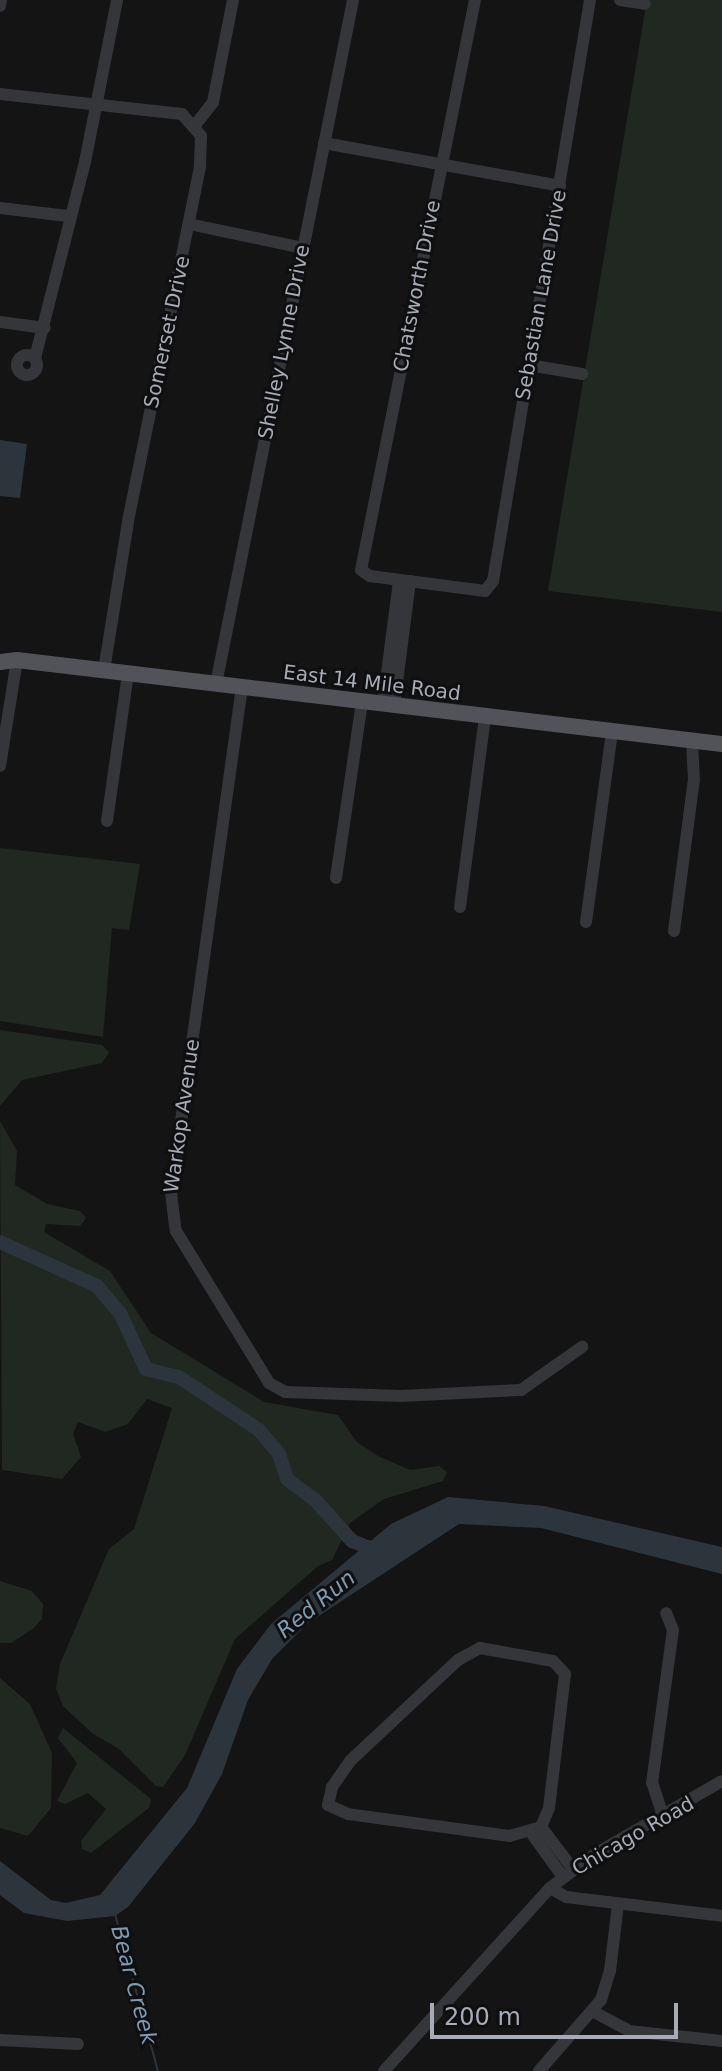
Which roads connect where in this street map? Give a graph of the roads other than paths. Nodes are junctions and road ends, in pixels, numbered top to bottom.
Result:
1 (1, 0) edge
2 (117, 0) edge
3 (233, 0) edge
4 (353, 0) edge
5 (475, 0) edge
6 (590, 0) edge
7 (620, 0) edge
8 (645, 4) dead end
9 (0, 6) edge
10 (0, 94) edge
11 (96, 105) junction
12 (196, 124) junction
13 (324, 143) junction
14 (441, 167) junction
15 (560, 186) junction
16 (0, 208) edge
17 (68, 216) junction
18 (189, 224) junction
19 (303, 248) junction
20 (0, 322) edge
21 (45, 328) junction
22 (35, 358) dead end
23 (529, 365) junction
24 (582, 374) dead end
25 (404, 581) junction
26 (0, 652) edge
27 (8, 661) edge
28 (104, 670) junction
29 (128, 673) junction
30 (216, 684) junction
31 (242, 687) junction
32 (362, 702) junction
33 (388, 705) junction
34 (485, 717) junction
35 (612, 732) junction
36 (692, 741) junction
37 (722, 744) edge
38 (0, 766) edge
39 (107, 821) dead end
40 (336, 878) dead end
41 (460, 907) dead end
42 (586, 922) dead end
43 (674, 931) dead end
44 (582, 1347) dead end
45 (666, 1613) dead end
46 (722, 1781) edge
47 (663, 1816) junction
48 (536, 1830) junction
49 (568, 1873) junction
50 (550, 1888) junction
51 (618, 1904) junction
52 (722, 1916) edge
53 (594, 2012) junction
54 (0, 2040) edge
55 (722, 2041) edge
56 (78, 2044) dead end
57 (384, 2071) edge
58 (539, 2071) edge

1 - 9 street
2 - 11 street
3 - 12 street
4 - 13 street, Shelley Lynne Drive
5 - 14 street, Chatsworth Drive
6 - 15 street, Sebastian Lane Drive
7 - 8 street
10 - 11 street
11 - 12 street
11 - 17 street
12 - 18 street, Somerset Drive
13 - 14 street
13 - 19 street, Shelley Lynne Drive
14 - 15 street
14 - 25 street, Chatsworth Drive
15 - 23 street, Sebastian Lane Drive
16 - 17 street
17 - 21 street
18 - 19 street
18 - 28 street, Somerset Drive
19 - 30 street, Shelley Lynne Drive
20 - 21 street
21 - 22 street
23 - 24 street
23 - 25 street, Sebastian Lane Drive
25 - 33 street
26 - 27 main road, East 14 Mile Road
27 - 28 main road, East 14 Mile Road
27 - 38 street
28 - 29 main road, East 14 Mile Road
29 - 30 main road, East 14 Mile Road
29 - 39 street
30 - 31 main road, East 14 Mile Road
31 - 32 main road, East 14 Mile Road
31 - 44 street, Warkop Avenue
32 - 33 main road, East 14 Mile Road
32 - 40 street
33 - 34 main road, East 14 Mile Road
34 - 35 main road, East 14 Mile Road
34 - 41 street
35 - 36 main road, East 14 Mile Road
35 - 42 street
36 - 37 main road, East 14 Mile Road
36 - 43 street
45 - 47 street
46 - 47 street, Chicago Road
47 - 49 street, Chicago Road
48 - 48 street
48 - 49 street
49 - 50 street, Chicago Road
50 - 51 street
50 - 57 street, Chicago Road
51 - 52 street
51 - 53 street
53 - 55 street
53 - 58 street
54 - 56 street

